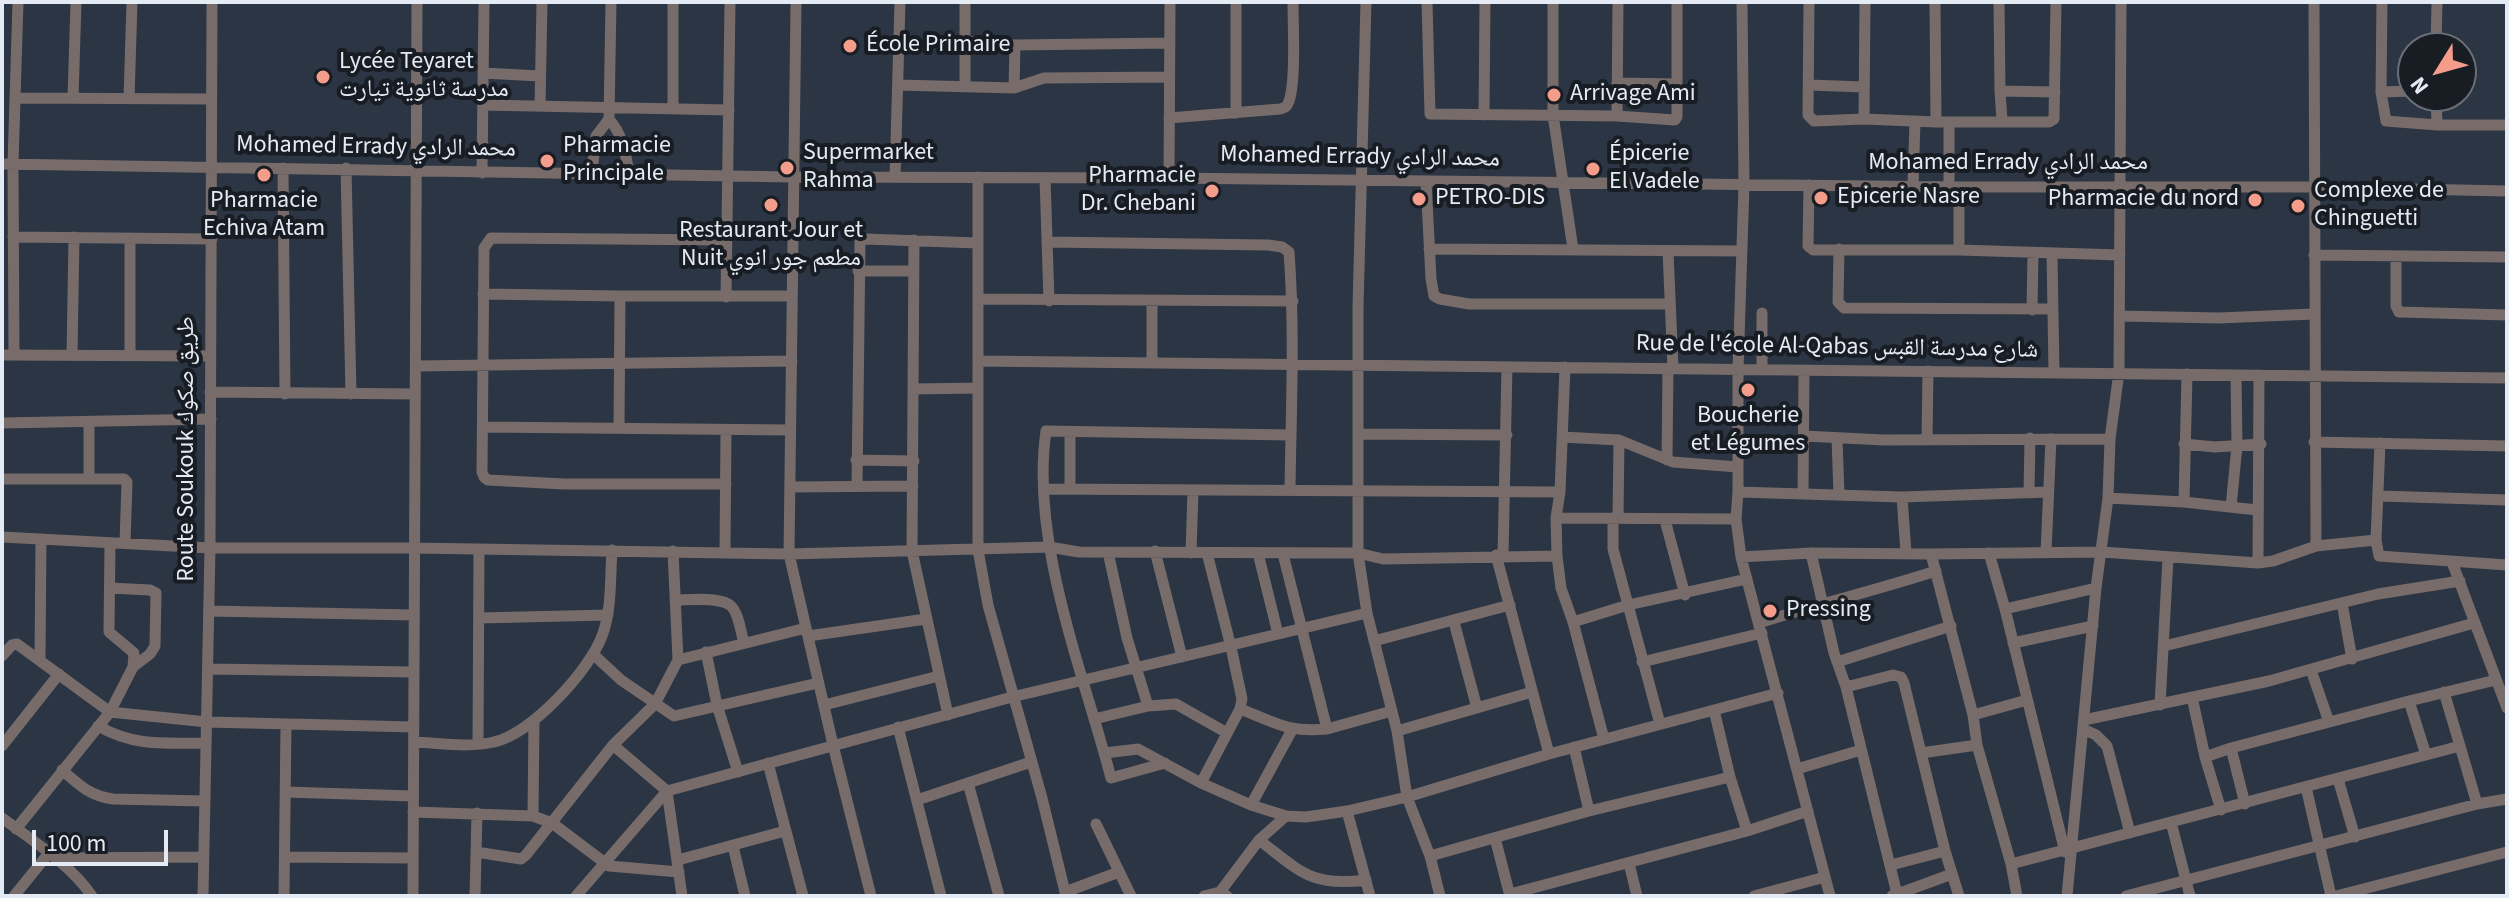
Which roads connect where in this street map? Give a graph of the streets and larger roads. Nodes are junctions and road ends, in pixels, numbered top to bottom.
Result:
1 (18, 2) edge
2 (76, 2) edge
3 (132, 2) edge
4 (212, 2) edge
5 (417, 2) edge
6 (484, 2) edge
7 (542, 2) edge
8 (611, 2) edge
9 (673, 2) edge
10 (730, 2) edge
11 (796, 2) edge
12 (900, 2) edge
13 (965, 2) edge
14 (1170, 2) edge
15 (1236, 2) edge
16 (1293, 2) edge
17 (1366, 2) edge
18 (1427, 2) edge
19 (1485, 2) edge
20 (1553, 2) edge
21 (1618, 2) edge
22 (1677, 2) edge
23 (1742, 2) edge
24 (1809, 2) edge
25 (1865, 2) edge
26 (1935, 2) edge
27 (1999, 2) edge
28 (2056, 2) edge
29 (2121, 2) edge
30 (2314, 2) edge
31 (2382, 2) edge
32 (2437, 2) edge
33 (2436, 32) edge
34 (965, 41) junction
35 (1170, 43) junction
36 (1015, 45) junction
37 (2, 47) edge
38 (16, 48) junction
39 (483, 73) junction
40 (540, 76) junction
41 (1169, 77) junction
42 (1617, 83) junction
43 (1677, 84) junction
44 (898, 85) junction
45 (1809, 85) junction
46 (965, 86) junction
47 (1864, 87) junction
48 (1014, 88) junction
49 (2000, 91) junction
50 (2055, 92) junction
51 (2381, 92) junction
52 (2397, 92) edge
53 (17, 98) junction
54 (73, 98) junction
55 (129, 99) junction
56 (211, 99) junction
57 (483, 105) junction
58 (540, 106) junction
59 (673, 109) junction
60 (729, 110) junction
61 (2437, 112) edge
62 (1236, 113) junction
63 (610, 114) junction
64 (1484, 115) junction
65 (1553, 115) junction
66 (1617, 116) junction
67 (1169, 118) junction
68 (1864, 119) junction
69 (2002, 120) junction
70 (1915, 121) junction
71 (1936, 122) junction
72 (1949, 122) junction
73 (2437, 125) junction
74 (2507, 125) edge
75 (7, 164) edge
76 (212, 166) junction
77 (283, 168) junction
78 (346, 168) junction
79 (417, 171) junction
80 (592, 172) junction
81 (482, 173) junction
82 (629, 173) junction
83 (729, 174) junction
84 (793, 177) junction
85 (895, 177) junction
86 (978, 177) junction
87 (1045, 178) junction
88 (1169, 178) junction
89 (1362, 180) junction
90 (1426, 181) junction
91 (1563, 181) junction
92 (1744, 185) junction
93 (1809, 185) junction
94 (1913, 186) junction
95 (1954, 186) junction
96 (2120, 186) junction
97 (2314, 187) junction
98 (2507, 191) edge
99 (13, 237) junction
100 (74, 237) junction
101 (130, 238) junction
102 (212, 239) junction
103 (726, 240) junction
104 (914, 240) junction
105 (1047, 242) junction
106 (978, 243) junction
107 (1429, 249) junction
108 (1573, 249) junction
109 (1839, 249) junction
110 (1959, 250) junction
111 (1668, 251) junction
112 (1742, 251) junction
113 (2033, 253) junction
114 (2052, 254) junction
115 (2120, 255) junction
116 (2314, 255) junction
117 (2396, 257) junction
118 (2507, 257) edge
119 (858, 271) junction
120 (913, 271) junction
121 (8, 287) edge
122 (483, 294) junction
123 (620, 296) junction
124 (792, 296) junction
125 (726, 297) junction
126 (978, 299) junction
127 (1049, 301) junction
128 (1152, 301) junction
129 (1293, 301) junction
130 (1670, 304) junction
131 (2052, 309) junction
132 (2032, 310) junction
133 (1762, 313) dead end
134 (2314, 314) junction
135 (2507, 315) edge
136 (2121, 316) junction
137 (8, 355) edge
138 (72, 355) junction
139 (130, 356) junction
140 (210, 356) junction
141 (792, 361) junction
142 (978, 361) junction
143 (1152, 363) junction
144 (620, 364) junction
145 (482, 365) junction
146 (1294, 365) junction
147 (1359, 365) junction
148 (416, 366) junction
149 (1507, 367) junction
150 (1565, 367) junction
151 (1671, 368) junction
152 (1738, 370) junction
153 (1762, 370) junction
154 (1804, 370) junction
155 (1928, 371) junction
156 (2054, 372) junction
157 (2119, 372) junction
158 (2187, 374) junction
159 (2236, 375) junction
160 (2259, 375) junction
161 (2314, 375) junction
162 (2507, 378) edge
163 (978, 388) junction
164 (913, 389) junction
165 (210, 392) junction
166 (285, 394) junction
167 (351, 394) junction
168 (415, 394) junction
169 (211, 419) junction
170 (2, 423) edge
171 (89, 423) junction
172 (483, 427) junction
173 (619, 427) junction
174 (726, 430) junction
175 (790, 430) junction
176 (1070, 432) junction
177 (1359, 434) junction
178 (1291, 435) junction
179 (1507, 435) junction
180 (1804, 436) junction
181 (1562, 437) junction
182 (1837, 438) junction
183 (2030, 438) junction
184 (2051, 439) junction
185 (2110, 439) junction
186 (1619, 440) junction
187 (1927, 440) junction
188 (2314, 442) junction
189 (2380, 443) junction
190 (2184, 444) junction
191 (2261, 444) junction
192 (2237, 446) junction
193 (2507, 446) edge
194 (856, 460) junction
195 (1667, 460) junction
196 (914, 461) junction
197 (1738, 467) junction
198 (2, 479) edge
199 (89, 479) junction
200 (726, 484) junction
201 (857, 486) junction
202 (913, 486) junction
203 (790, 487) junction
204 (1044, 489) junction
205 (1070, 489) junction
206 (1290, 490) junction
207 (1504, 490) junction
208 (1193, 491) junction
209 (1358, 491) junction
210 (1560, 492) junction
211 (1738, 492) junction
212 (2048, 492) junction
213 (2029, 493) junction
214 (1803, 494) junction
215 (1839, 495) junction
216 (2379, 496) junction
217 (1902, 497) junction
218 (2108, 498) junction
219 (2507, 500) edge
220 (2184, 502) junction
221 (2231, 507) junction
222 (2257, 510) junction
223 (1556, 518) junction
224 (1616, 518) junction
225 (1736, 519) junction
226 (1665, 520) junction
227 (2, 537) edge
228 (41, 539) junction
229 (2376, 540) junction
230 (110, 543) junction
231 (125, 543) junction
232 (2316, 546) junction
233 (1049, 547) junction
234 (210, 548) junction
235 (414, 548) junction
236 (479, 549) junction
237 (612, 550) junction
238 (978, 550) junction
239 (673, 551) junction
240 (912, 551) junction
241 (1155, 551) junction
242 (725, 552) junction
243 (1108, 552) junction
244 (2046, 552) junction
245 (2102, 552) junction
246 (1191, 553) junction
247 (1207, 553) junction
248 (1258, 553) junction
249 (1358, 553) junction
250 (1811, 553) junction
251 (1906, 553) junction
252 (1989, 553) junction
253 (789, 554) junction
254 (1283, 554) junction
255 (1931, 554) junction
256 (1499, 555) junction
257 (1557, 556) junction
258 (1741, 557) junction
259 (2168, 558) junction
260 (2452, 562) junction
261 (2258, 563) junction
262 (2507, 565) edge
263 (1936, 571) junction
264 (1747, 579) junction
265 (2460, 581) junction
266 (110, 588) junction
267 (2096, 588) junction
268 (1685, 595) junction
269 (675, 600) junction
270 (1822, 603) junction
271 (2342, 603) junction
272 (1510, 605) junction
273 (1628, 605) junction
274 (2005, 609) junction
275 (209, 611) junction
276 (1367, 613) junction
277 (413, 615) junction
278 (608, 615) junction
279 (479, 618) junction
280 (926, 619) junction
281 (1454, 622) junction
282 (1573, 622) junction
283 (2474, 623) junction
284 (1951, 626) junction
285 (2093, 626) junction
286 (1761, 628) junction
287 (1300, 630) junction
288 (807, 632) junction
289 (1278, 634) junction
290 (1374, 641) junction
291 (744, 643) junction
292 (2013, 643) junction
293 (2164, 646) junction
294 (1231, 647) junction
295 (706, 652) junction
296 (593, 654) junction
297 (2, 656) edge
298 (1182, 657) junction
299 (40, 659) junction
300 (2352, 659) junction
301 (678, 660) junction
302 (1642, 662) junction
303 (1837, 662) junction
304 (133, 667) junction
305 (1136, 667) junction
306 (208, 669) junction
307 (2311, 670) junction
308 (414, 672) junction
309 (59, 674) junction
310 (939, 676) junction
311 (2496, 680) junction
312 (1083, 681) junction
313 (818, 683) junction
314 (1846, 687) junction
315 (1532, 692) junction
316 (2444, 692) junction
317 (1778, 693) junction
318 (1012, 697) junction
319 (2192, 697) junction
320 (2027, 700) junction
321 (2409, 701) junction
322 (655, 704) junction
323 (717, 705) junction
324 (824, 705) junction
325 (2160, 705) junction
326 (1148, 706) junction
327 (1477, 708) junction
328 (2507, 708) edge
329 (1240, 709) junction
330 (1714, 710) junction
331 (1392, 711) junction
332 (110, 712) junction
333 (948, 715) junction
334 (1973, 715) junction
335 (1094, 719) junction
336 (534, 720) junction
337 (207, 722) junction
338 (2329, 722) junction
339 (286, 724) junction
340 (1660, 724) junction
341 (2083, 724) junction
342 (98, 726) junction
343 (414, 727) junction
344 (898, 727) junction
345 (1327, 729) junction
346 (7, 730) edge
347 (1292, 730) junction
348 (1397, 731) junction
349 (1227, 733) junction
350 (1604, 739) junction
351 (414, 742) junction
352 (206, 743) junction
353 (478, 744) junction
354 (613, 745) junction
355 (833, 745) junction
356 (1977, 745) junction
357 (2, 746) edge
358 (2460, 746) junction
359 (1574, 747) junction
360 (2231, 748) junction
361 (1861, 750) junction
362 (1105, 753) junction
363 (1921, 753) junction
364 (1549, 754) junction
365 (2426, 755) junction
366 (2205, 757) junction
367 (1031, 762) junction
368 (768, 763) junction
369 (1165, 763) junction
370 (1797, 769) junction
371 (62, 770) junction
372 (738, 772) junction
373 (1730, 777) junction
374 (2338, 779) junction
375 (968, 783) junction
376 (1201, 783) junction
377 (2306, 787) junction
378 (667, 791) junction
379 (286, 792) junction
380 (413, 796) junction
381 (1407, 797) junction
382 (2507, 799) edge
383 (917, 800) junction
384 (204, 801) junction
385 (2245, 804) junction
386 (2477, 804) junction
387 (1251, 805) junction
388 (2221, 810) junction
389 (1347, 811) junction
390 (1589, 811) junction
391 (1808, 811) junction
392 (413, 812) junction
393 (477, 813) junction
394 (533, 816) junction
395 (1286, 816) junction
396 (2, 818) edge
397 (2171, 822) junction
398 (552, 823) junction
399 (1096, 824) dead end
400 (16, 829) junction
401 (785, 831) junction
402 (1747, 831) junction
403 (2130, 833) junction
404 (2355, 837) junction
405 (1495, 838) junction
406 (1259, 840) junction
407 (733, 846) junction
408 (2321, 846) junction
409 (1945, 851) junction
410 (2068, 851) junction
411 (476, 852) junction
412 (2507, 852) edge
413 (52, 856) junction
414 (1430, 856) junction
415 (203, 857) junction
416 (285, 857) junction
417 (413, 858) junction
418 (1629, 863) junction
419 (603, 864) junction
420 (2011, 864) junction
421 (1891, 865) junction
422 (678, 866) junction
423 (1119, 872) junction
424 (1952, 874) junction
425 (1825, 877) junction
426 (1366, 880) junction
427 (2186, 880) junction
428 (1066, 894) edge
429 (1223, 895) edge
430 (1510, 895) edge
431 (1761, 895) edge
432 (1894, 895) edge
433 (14, 896) edge
434 (92, 896) edge
435 (203, 896) edge
436 (284, 896) edge
437 (413, 896) edge
438 (475, 896) edge
439 (576, 896) edge
440 (682, 896) edge
441 (745, 896) edge
442 (803, 896) edge
443 (871, 896) edge
444 (941, 896) edge
445 (999, 896) edge
446 (1131, 896) edge
447 (1204, 896) edge
448 (1370, 896) edge
449 (1440, 896) edge
450 (1637, 896) edge
451 (1830, 896) edge
452 (1959, 896) edge
453 (2017, 896) edge
454 (2067, 896) edge
455 (2126, 896) edge
456 (2190, 896) edge
457 (2334, 896) edge

1 - 38 street
2 - 54 street
3 - 55 street
4 - 56 street, Route Soukouk طريق صكوك
5 - 79 street
6 - 39 street
7 - 40 street
8 - 63 street
9 - 59 street
10 - 60 street
11 - 84 street
12 - 44 street
13 - 34 street
14 - 35 street
15 - 62 street
16 - 62 street
17 - 89 street
18 - 64 street
19 - 64 street
20 - 65 street
21 - 42 street
22 - 43 street
23 - 92 street
24 - 45 street
25 - 47 street
26 - 71 street
27 - 49 street
28 - 50 street
29 - 96 street
30 - 97 street
31 - 51 street
32 - 33 street
34 - 36 street
34 - 46 street
35 - 36 street
35 - 41 street
36 - 48 street
37 - 38 street
38 - 53 street
39 - 40 street
39 - 57 street
40 - 58 street
41 - 48 street
41 - 67 street
42 - 43 street
42 - 66 street
43 - 66 street
44 - 46 street
44 - 85 street
45 - 47 street
45 - 68 street
46 - 48 street
47 - 68 street
49 - 50 street
49 - 69 street
50 - 69 street
51 - 52 street
51 - 73 street
53 - 54 street
53 - 75 street
54 - 55 street
55 - 56 street
56 - 76 street, Route Soukouk طريق صكوك
57 - 58 street
57 - 81 street
58 - 63 street
59 - 60 street
59 - 63 street
60 - 83 street
61 - 73 street
62 - 67 street
63 - 80 street
63 - 82 street
64 - 65 street
65 - 66 street
65 - 91 street
67 - 88 street
68 - 70 street
69 - 72 street
70 - 71 street
70 - 94 street
71 - 72 street
72 - 95 street
73 - 74 street
75 - 76 street, Mohamed Errady محمد الرادي
75 - 99 street
76 - 77 street, Mohamed Errady محمد الرادي
76 - 102 street, Route Soukouk طريق صكوك
77 - 78 street, Mohamed Errady محمد الرادي
77 - 166 street
78 - 79 street, Mohamed Errady محمد الرادي
78 - 167 street
79 - 81 street, Mohamed Errady محمد الرادي
79 - 148 street
80 - 81 street, Mohamed Errady محمد الرادي
80 - 82 street, Mohamed Errady محمد الرادي
82 - 83 street, Mohamed Errady محمد الرادي
83 - 84 street, Mohamed Errady محمد الرادي
83 - 103 street
84 - 85 street, Mohamed Errady محمد الرادي
84 - 124 street
85 - 86 street, Mohamed Errady محمد الرادي
86 - 87 street, Mohamed Errady محمد الرادي
86 - 106 street
87 - 88 street, Mohamed Errady محمد الرادي
87 - 105 street
88 - 89 street, Mohamed Errady محمد الرادي
89 - 90 street, Mohamed Errady محمد الرادي
89 - 147 street
90 - 91 street, Mohamed Errady محمد الرادي
90 - 107 street
91 - 92 street, Mohamed Errady محمد الرادي
91 - 108 street
92 - 93 street, Mohamed Errady محمد الرادي
92 - 112 street
93 - 94 street, Mohamed Errady محمد الرادي
93 - 109 street
94 - 95 street, Mohamed Errady محمد الرادي
95 - 96 street, Mohamed Errady محمد الرادي
95 - 110 street
96 - 97 street, Mohamed Errady محمد الرادي
96 - 115 street
97 - 98 street, Mohamed Errady محمد الرادي
97 - 116 street
99 - 100 street
99 - 121 street
100 - 101 street
100 - 138 street
101 - 102 street
101 - 139 street
102 - 140 street, Route Soukouk طريق صكوك
103 - 122 street
103 - 125 street
104 - 106 street
104 - 119 street
104 - 120 street
105 - 127 street
105 - 129 street
106 - 126 street
107 - 108 street
107 - 130 street
108 - 111 street
109 - 110 street
109 - 132 street
110 - 113 street
111 - 112 street
111 - 130 street
112 - 152 street
113 - 114 street
113 - 132 street
114 - 115 street
114 - 131 street
115 - 136 street
116 - 117 street
116 - 134 street
117 - 118 street
117 - 135 street
119 - 120 street
119 - 194 street
120 - 164 street
121 - 137 street
122 - 123 street
122 - 145 street
123 - 125 street
123 - 144 street
124 - 125 street
124 - 141 street
126 - 127 street
126 - 142 street
127 - 128 street
128 - 129 street
128 - 143 street
129 - 146 street
130 - 151 street
131 - 132 street
131 - 156 street
133 - 153 street
134 - 136 street
134 - 161 street
136 - 157 street
137 - 138 street
138 - 139 street
139 - 140 street
140 - 165 street, Route Soukouk طريق صكوك
141 - 144 street
141 - 175 street
142 - 143 street, Rue de l'école Al-Qabas شارع مدرسة القبس
142 - 163 street
143 - 146 street, Rue de l'école Al-Qabas شارع مدرسة القبس
144 - 145 street
144 - 173 street
145 - 148 street
145 - 172 street
146 - 147 street, Rue de l'école Al-Qabas شارع مدرسة القبس
146 - 178 street
147 - 149 street, Rue de l'école Al-Qabas شارع مدرسة القبس
147 - 177 street
148 - 168 street
149 - 150 street, Rue de l'école Al-Qabas شارع مدرسة القبس
149 - 179 street
150 - 151 street, Rue de l'école Al-Qabas شارع مدرسة القبس
150 - 181 street
151 - 152 street, Rue de l'école Al-Qabas شارع مدرسة القبس
151 - 195 street
152 - 153 street, Rue de l'école Al-Qabas شارع مدرسة القبس
152 - 197 street
153 - 154 street, Rue de l'école Al-Qabas شارع مدرسة القبس
154 - 155 street, Rue de l'école Al-Qabas شارع مدرسة القبس
154 - 180 street
155 - 156 street, Rue de l'école Al-Qabas شارع مدرسة القبس
155 - 187 street
156 - 157 street, Rue de l'école Al-Qabas شارع مدرسة القبس
157 - 158 street, Rue de l'école Al-Qabas شارع مدرسة القبس
157 - 185 street
158 - 159 street, Rue de l'école Al-Qabas شارع مدرسة القبس
158 - 190 street
159 - 160 street, Rue de l'école Al-Qabas شارع مدرسة القبس
159 - 192 street
160 - 161 street, Rue de l'école Al-Qabas شارع مدرسة القبس
160 - 191 street
161 - 162 street, Rue de l'école Al-Qabas شارع مدرسة القبس
161 - 188 street
163 - 164 street
163 - 238 street
164 - 196 street
165 - 166 street
165 - 169 street, Route Soukouk طريق صكوك
166 - 167 street
167 - 168 street
168 - 235 street
169 - 171 street
169 - 234 street, Route Soukouk طريق صكوك
170 - 171 street
171 - 199 street
172 - 173 street
172 - 200 street
173 - 174 street
174 - 175 street
174 - 200 street
175 - 203 street
176 - 178 street
176 - 204 street
176 - 205 street
177 - 179 street
177 - 209 street
178 - 206 street
179 - 207 street
180 - 182 street
180 - 214 street
181 - 186 street
181 - 210 street
182 - 187 street
182 - 215 street
183 - 184 street
183 - 187 street
183 - 213 street
184 - 185 street
184 - 212 street
185 - 218 street
186 - 195 street
186 - 224 street
188 - 189 street
188 - 232 street
189 - 193 street
189 - 216 street
190 - 192 street
190 - 220 street
191 - 192 street
191 - 222 street
192 - 221 street
194 - 196 street
194 - 201 street
195 - 197 street
196 - 202 street
197 - 211 street
198 - 199 street
199 - 231 street
200 - 242 street
201 - 202 street
201 - 203 street
202 - 240 street
203 - 253 street
204 - 205 street
204 - 233 street
205 - 208 street
206 - 208 street
206 - 209 street
207 - 209 street
207 - 210 street
207 - 256 street
208 - 246 street
209 - 249 street
210 - 223 street
211 - 214 street
211 - 225 street
212 - 213 street
212 - 244 street
213 - 217 street
214 - 215 street
215 - 217 street
216 - 219 street
216 - 229 street
217 - 251 street
218 - 220 street
218 - 245 street
220 - 221 street
221 - 222 street
222 - 261 street
223 - 224 street
223 - 257 street
224 - 226 street
224 - 273 street
225 - 226 street
225 - 258 street
226 - 268 street
227 - 228 street
228 - 230 street
228 - 299 street
229 - 232 street
229 - 260 street
230 - 231 street
230 - 266 street
231 - 234 street
232 - 261 street
233 - 238 street
233 - 243 street
233 - 312 street
234 - 235 street
234 - 275 street, Route Soukouk طريق صكوك
235 - 236 street
235 - 277 street
236 - 237 street
236 - 279 street
237 - 239 street
237 - 278 street
238 - 240 street
238 - 318 street
239 - 242 street
239 - 269 street
240 - 253 street
240 - 280 street
241 - 243 street
241 - 246 street
241 - 298 street
242 - 253 street
243 - 305 street
244 - 245 street
244 - 252 street
245 - 259 street
245 - 267 street
246 - 247 street
247 - 248 street
247 - 294 street
248 - 254 street
248 - 289 street
249 - 254 street
249 - 256 street
249 - 276 street
250 - 251 street
250 - 258 street
250 - 270 street
251 - 255 street
252 - 255 street
252 - 274 street
253 - 288 street
254 - 287 street
255 - 263 street
256 - 257 street
256 - 272 street
257 - 282 street
258 - 264 street
259 - 261 street
259 - 293 street
260 - 262 street
260 - 265 street
263 - 270 street
263 - 284 street
264 - 268 street
264 - 286 street
265 - 271 street
265 - 283 street
266 - 304 street
266 - 304 street
267 - 274 street
267 - 285 street
268 - 273 street
269 - 291 street
269 - 301 street
270 - 286 street
270 - 303 street
271 - 293 street
271 - 300 street
272 - 281 street
272 - 315 street
273 - 282 street
273 - 302 street
274 - 292 street
275 - 277 street
275 - 306 street, Route Soukouk طريق صكوك
276 - 287 street
276 - 290 street
277 - 308 street
278 - 279 street
278 - 296 street
279 - 353 street
280 - 288 street
280 - 310 street
281 - 290 street
281 - 327 street
282 - 350 street
283 - 300 street
283 - 311 street
284 - 303 street
284 - 334 street
285 - 292 street
285 - 341 street
286 - 302 street
286 - 317 street
287 - 289 street
287 - 345 street
288 - 291 street
288 - 313 street
289 - 294 street
290 - 331 street
291 - 295 street
292 - 320 street
293 - 325 street
294 - 298 street
294 - 329 street
295 - 301 street
295 - 323 street
296 - 322 street
296 - 336 street
297 - 299 street
298 - 305 street
299 - 309 street
300 - 307 street
301 - 322 street
302 - 340 street
303 - 314 street
304 - 332 street
305 - 312 street
305 - 326 street
306 - 308 street
306 - 337 street, Route Soukouk طريق صكوك
307 - 319 street
307 - 338 street
308 - 343 street
309 - 332 street
309 - 346 street
310 - 324 street
310 - 333 street
311 - 316 street
311 - 328 street
312 - 318 street
312 - 335 street
313 - 323 street
313 - 324 street
314 - 361 street
314 - 363 street
315 - 327 street
315 - 364 street
316 - 321 street
316 - 358 street
317 - 330 street
317 - 370 street
318 - 333 street
318 - 367 street
319 - 325 street
319 - 366 street
320 - 334 street
320 - 410 street
321 - 338 street
321 - 365 street
322 - 323 street
322 - 354 street
323 - 372 street
324 - 355 street
325 - 341 street
326 - 335 street
326 - 349 street
327 - 348 street
329 - 347 street
329 - 349 street
330 - 340 street
330 - 373 street
331 - 345 street
331 - 348 street
332 - 337 street
332 - 342 street
333 - 344 street
334 - 356 street
335 - 362 street
336 - 353 street
336 - 394 street
337 - 339 street
337 - 352 street, Route Soukouk طريق صكوك
338 - 360 street
339 - 343 street
339 - 379 street
340 - 350 street
341 - 403 street
341 - 410 street
342 - 352 street
342 - 371 street
343 - 351 street
344 - 355 street
344 - 383 street
345 - 347 street
346 - 357 street
347 - 387 street
348 - 381 street
349 - 376 street
350 - 359 street
351 - 353 street
351 - 380 street
352 - 384 street, Route Soukouk طريق صكوك
354 - 378 street
354 - 398 street
355 - 368 street
355 - 443 street
356 - 363 street
356 - 420 street
358 - 365 street
358 - 386 street
359 - 364 street
359 - 390 street
360 - 366 street
360 - 385 street
361 - 370 street
361 - 421 street
362 - 369 street
362 - 369 street
363 - 409 street
364 - 381 street
365 - 374 street
366 - 388 street
367 - 375 street
367 - 428 street
368 - 372 street
368 - 401 street
369 - 376 street
370 - 391 street
371 - 384 street
371 - 400 street
372 - 378 street
373 - 390 street
373 - 402 street
374 - 377 street
374 - 404 street
375 - 383 street
375 - 445 street
376 - 387 street
377 - 385 street
377 - 408 street
378 - 419 street
378 - 422 street
379 - 380 street
379 - 416 street
380 - 392 street
381 - 389 street
381 - 414 street
382 - 386 street
383 - 444 street
384 - 415 street, Route Soukouk طريق صكوك
385 - 388 street
386 - 404 street
387 - 395 street
388 - 397 street
389 - 395 street
389 - 426 street
390 - 405 street
391 - 402 street
391 - 425 street
392 - 393 street
392 - 417 street
393 - 394 street
393 - 411 street
394 - 398 street
395 - 406 street
396 - 400 street
397 - 403 street
397 - 427 street
398 - 411 street
398 - 419 street
399 - 423 street
400 - 413 street
401 - 407 street
401 - 442 street
402 - 418 street
403 - 410 street
404 - 408 street
405 - 414 street
405 - 430 street
406 - 426 street
406 - 429 street
407 - 422 street
407 - 441 street
408 - 427 street
408 - 457 street
409 - 421 street
409 - 424 street
410 - 420 street
410 - 454 street
411 - 438 street
412 - 457 street
413 - 415 street
413 - 433 street
413 - 434 street
414 - 449 street
415 - 435 street, Route Soukouk طريق صكوك
416 - 417 street
416 - 436 street
417 - 437 street
418 - 430 street
418 - 450 street
419 - 422 street
419 - 439 street
420 - 453 street
421 - 432 street
422 - 440 street
423 - 428 street
423 - 446 street
424 - 432 street
424 - 452 street
425 - 431 street
425 - 451 street
426 - 448 street
427 - 455 street
427 - 456 street
429 - 447 street

